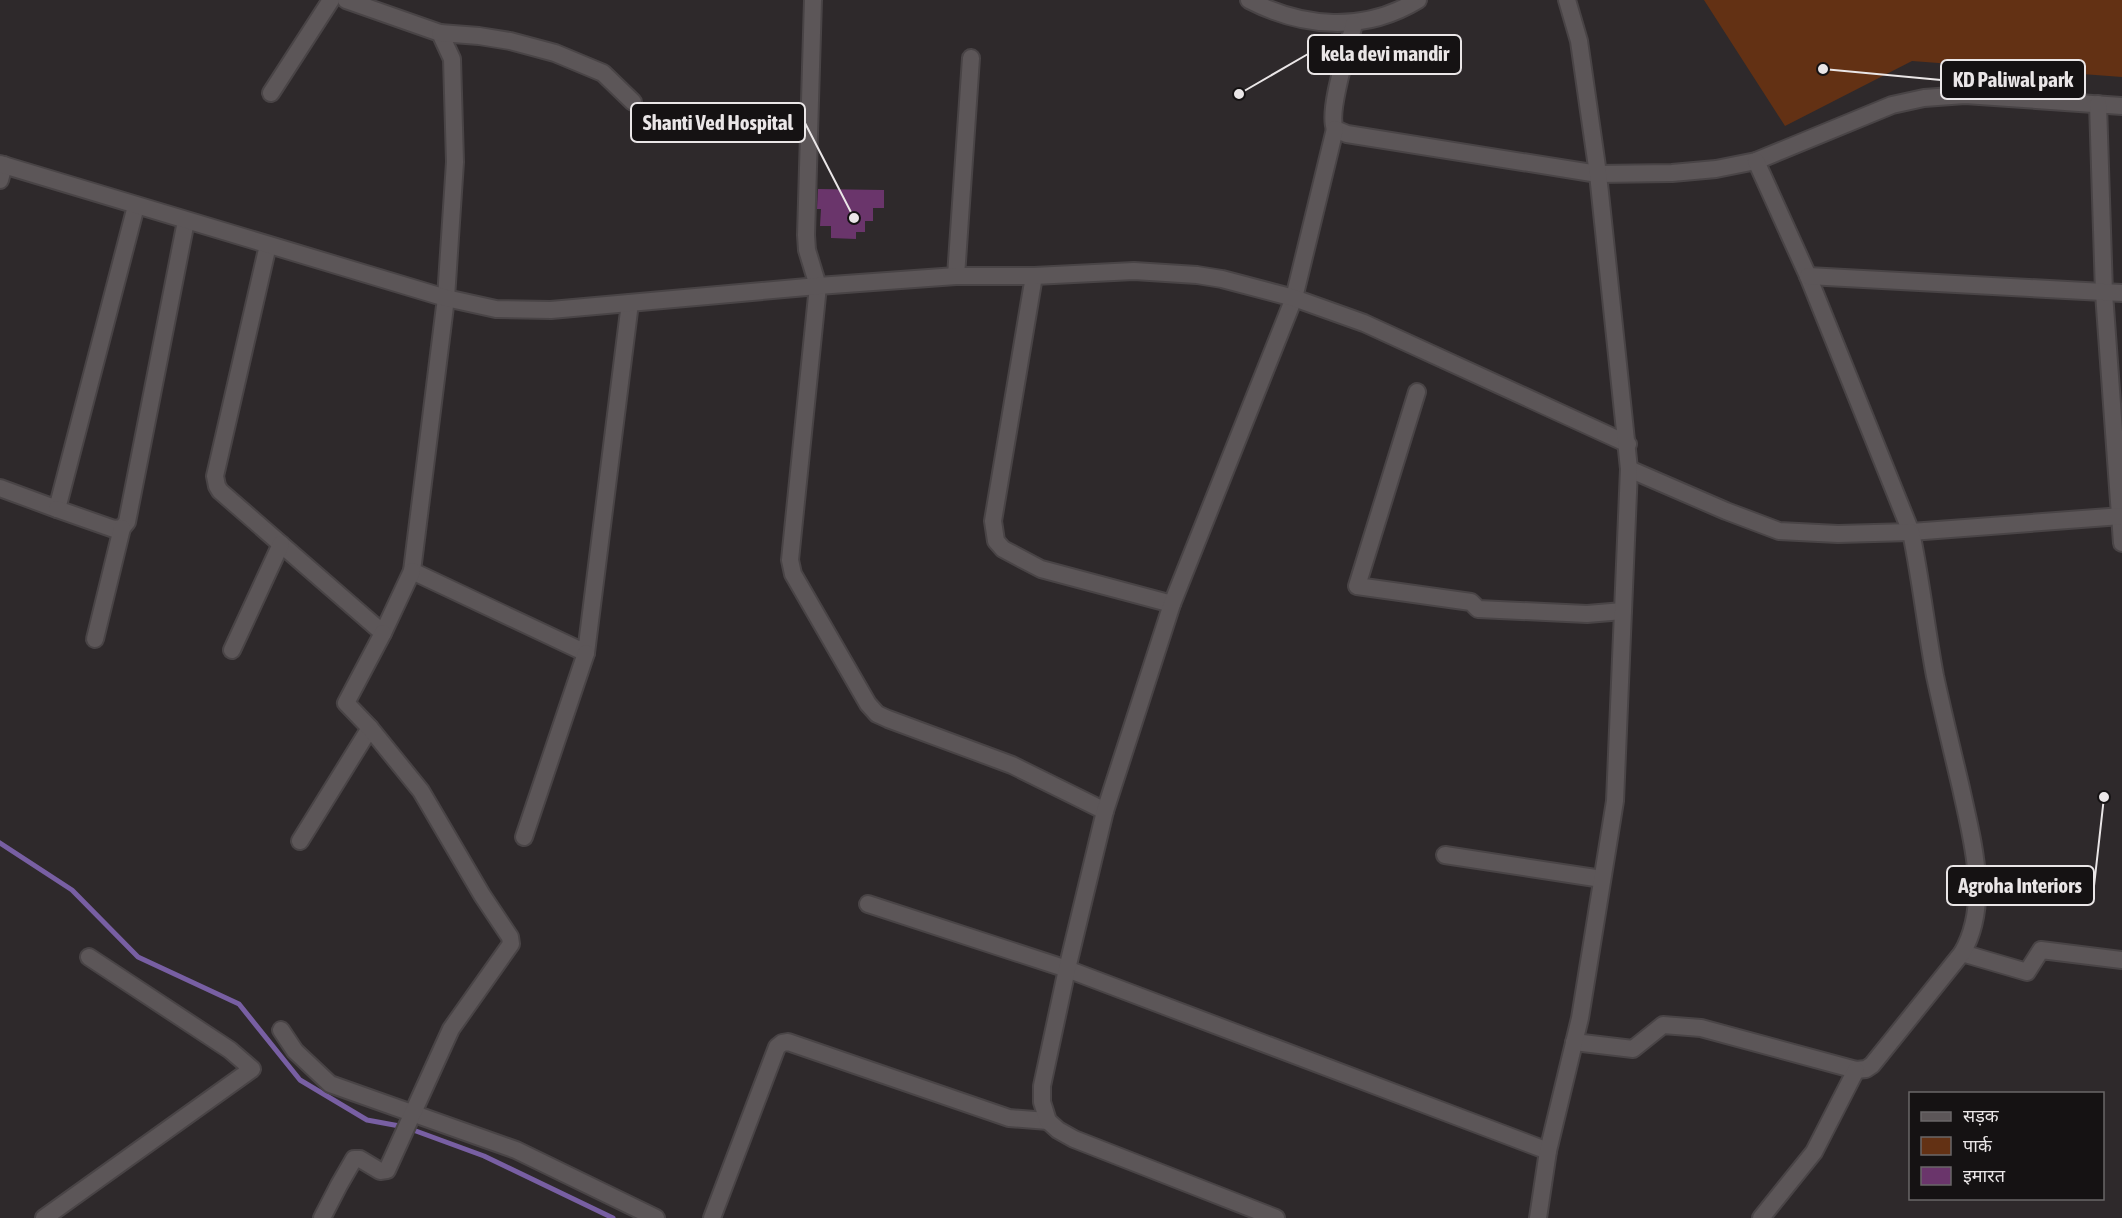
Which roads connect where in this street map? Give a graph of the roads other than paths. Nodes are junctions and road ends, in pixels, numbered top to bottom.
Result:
1 (331, 0) edge
2 (813, 0) edge
3 (1249, 0) edge
4 (1418, 0) edge
5 (1567, 0) edge
6 (356, 2) edge
7 (1354, 24) junction
8 (440, 33) junction
9 (971, 58) dead end
10 (271, 93) dead end
11 (633, 102) dead end
12 (2098, 104) junction
13 (2122, 106) edge
14 (1335, 129) junction
15 (1756, 160) junction
16 (1, 170) edge
17 (1598, 174) junction
18 (136, 206) junction
19 (186, 221) junction
20 (268, 245) junction
21 (957, 276) junction
22 (1034, 276) junction
23 (1808, 276) junction
24 (819, 286) junction
25 (2104, 293) junction
26 (2122, 293) edge
27 (446, 298) junction
28 (1294, 298) junction
29 (630, 303) junction
30 (1417, 392) dead end
31 (2118, 422) edge
32 (1628, 444) junction
33 (1629, 469) junction
34 (0, 488) edge
35 (57, 509) junction
36 (2121, 516) edge
37 (122, 528) junction
38 (1911, 532) junction
39 (2122, 543) edge
40 (281, 544) junction
41 (412, 571) junction
42 (1172, 603) junction
43 (1623, 611) junction
44 (383, 633) junction
45 (95, 639) dead end
46 (232, 650) dead end
47 (586, 653) junction
48 (370, 728) junction
49 (1105, 811) junction
50 (524, 837) dead end
51 (300, 841) dead end
52 (1445, 855) dead end
53 (1602, 879) junction
54 (868, 904) dead end
55 (1962, 953) junction
56 (89, 957) dead end
57 (2122, 960) edge
58 (1067, 969) junction
59 (281, 1030) dead end
60 (1574, 1041) junction
61 (1856, 1070) junction
62 (1048, 1121) junction
63 (406, 1128) junction
64 (1548, 1151) junction
65 (44, 1218) edge
66 (322, 1218) edge
67 (656, 1218) edge
68 (712, 1218) edge
69 (1276, 1218) edge
70 (1538, 1218) edge
71 (1761, 1218) edge

1 - 10 street
2 - 24 street
3 - 7 street
4 - 7 street
5 - 17 street
6 - 8 street
7 - 14 street
8 - 11 street
8 - 27 street
9 - 21 street
12 - 13 street
12 - 15 street
12 - 25 street
14 - 17 street
14 - 28 street
15 - 17 street
15 - 23 street
16 - 18 street
17 - 32 street
18 - 19 street
18 - 35 street
19 - 20 street
19 - 37 street
20 - 27 street
20 - 40 street
21 - 22 street
21 - 24 street
22 - 28 street
22 - 42 street
23 - 25 street
23 - 38 street
24 - 29 street
24 - 49 street
25 - 26 street
25 - 31 street
27 - 29 street
27 - 41 street
28 - 32 street
28 - 42 street
29 - 47 street
30 - 43 street
31 - 36 street
32 - 33 street
33 - 38 street
33 - 43 street
34 - 35 street
35 - 37 street
36 - 38 street
36 - 39 street
37 - 45 street
38 - 55 street
40 - 44 street
40 - 46 street
41 - 44 street
41 - 47 street
42 - 49 street
43 - 53 street
44 - 48 street
47 - 50 street
48 - 51 street
48 - 63 street
49 - 58 street
52 - 53 street
53 - 60 street
54 - 58 street
55 - 57 street
55 - 61 street
56 - 65 street
58 - 62 street
58 - 64 street
59 - 63 street
60 - 61 street
60 - 64 street
61 - 71 street
62 - 68 street
62 - 69 street
63 - 66 street
63 - 67 street
64 - 70 street

